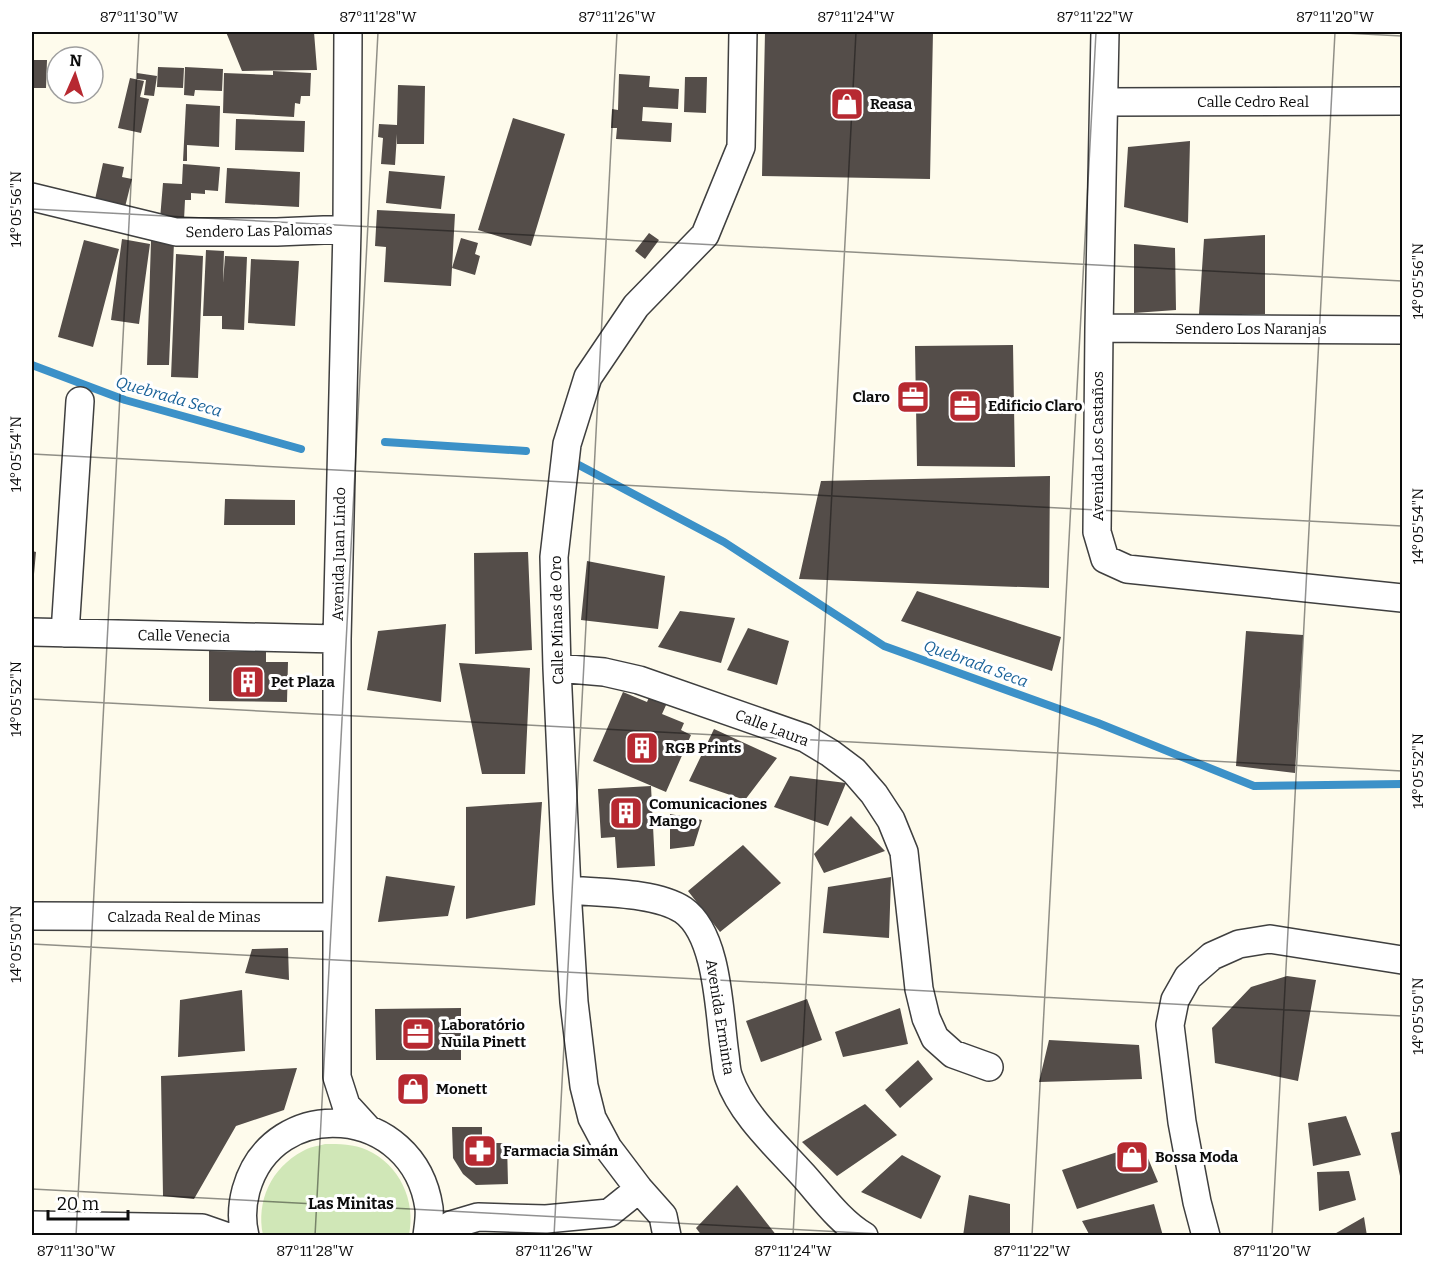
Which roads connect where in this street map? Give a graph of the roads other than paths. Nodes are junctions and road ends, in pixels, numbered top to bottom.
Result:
1 (348, 32) edge
2 (742, 32) edge
3 (1105, 32) edge
4 (1402, 101) edge
5 (1104, 102) junction
6 (32, 197) edge
7 (347, 229) junction
8 (1099, 328) junction
9 (1402, 330) edge
10 (80, 400) dead end
11 (1402, 598) edge
12 (32, 632) edge
13 (65, 633) junction
14 (337, 639) junction
15 (557, 668) junction
16 (567, 890) junction
17 (32, 916) edge
18 (336, 917) junction
19 (1402, 960) edge
20 (989, 1067) dead end
21 (337, 1077) junction
22 (305, 1128) junction
23 (368, 1128) junction
24 (423, 1183) junction
25 (639, 1189) junction
26 (242, 1205) junction
27 (478, 1217) junction
28 (32, 1225) edge
29 (214, 1232) edge
30 (244, 1236) edge
31 (429, 1236) edge
32 (667, 1236) edge
33 (864, 1236) edge
34 (1206, 1236) edge

1 - 7 street, Avenida Juan Lindo
2 - 15 street, Calle Minas de Oro
3 - 5 street, Avenida Los Castaños
4 - 5 street, Calle Cedro Real
5 - 8 street, Avenida Los Castaños
6 - 7 street, Sendero Las Palomas
7 - 14 street, Avenida Juan Lindo
8 - 9 street, Sendero Los Naranjas
8 - 11 street, Avenida Los Castaños
10 - 13 street
12 - 13 street, Calle Venecia
13 - 14 street, Calle Venecia
14 - 18 street, Avenida Juan Lindo
15 - 16 street, Calle Minas de Oro
15 - 20 street, Calle Laura
16 - 25 street, Calle Minas de Oro
16 - 33 street, Avenida Erminta
17 - 18 street, Calzada Real de Minas
18 - 21 street, Avenida Juan Lindo
19 - 34 street
21 - 22 street, Avenida Juan Lindo
21 - 23 street, Avenida Juan Lindo
22 - 23 street
22 - 26 street
23 - 24 street
24 - 27 street
24 - 31 street
25 - 27 street
25 - 32 street, Calle Minas de Oro
26 - 29 street
26 - 30 street
27 - 31 street
28 - 29 street

